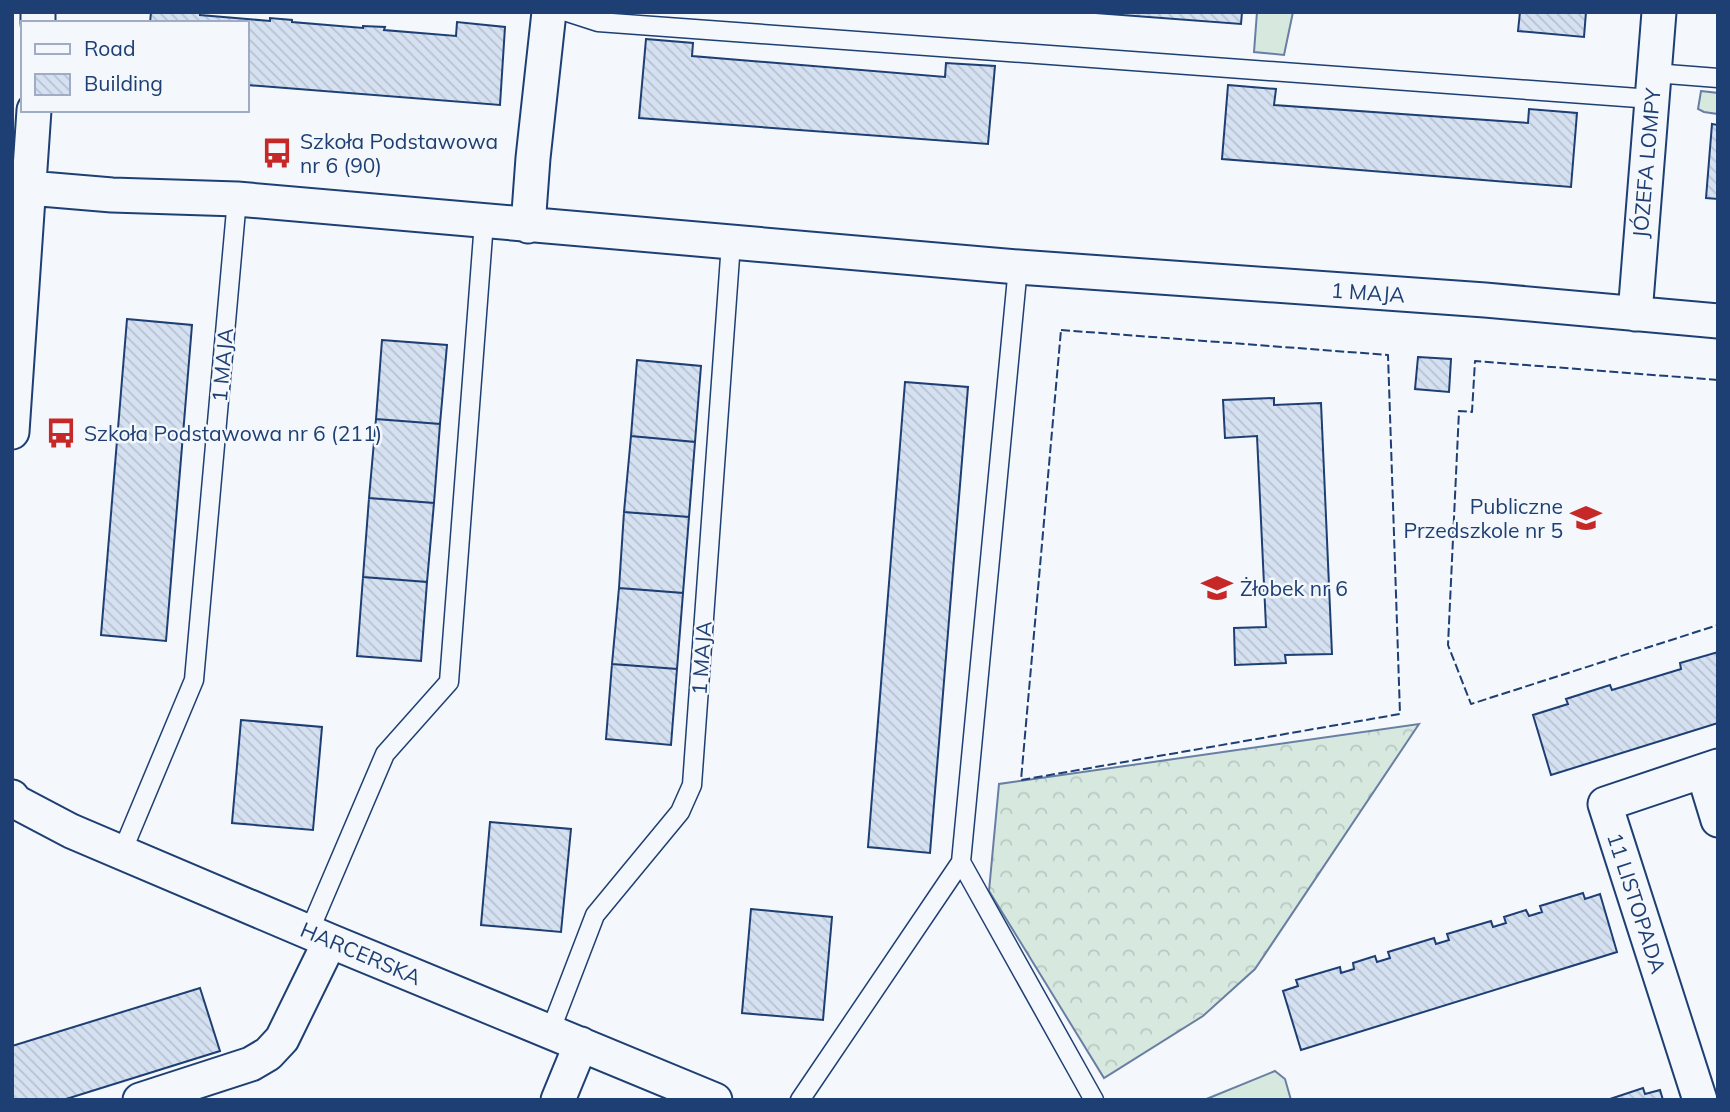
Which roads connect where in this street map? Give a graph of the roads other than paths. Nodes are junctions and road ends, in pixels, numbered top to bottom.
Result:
1 (549, 12) edge
2 (567, 12) edge
3 (1659, 12) edge
4 (1718, 78) edge
5 (1653, 86) junction
6 (34, 112) edge
7 (21, 187) edge
8 (237, 200) junction
9 (484, 222) junction
10 (528, 226) junction
11 (731, 243) junction
12 (1018, 267) junction
13 (1635, 314) junction
14 (1718, 321) edge
15 (12, 432) edge
16 (1710, 769) edge
17 (12, 797) edge
18 (1718, 820) edge
19 (122, 852) junction
20 (961, 862) junction
21 (320, 936) junction
22 (550, 1031) junction
23 (581, 1044) junction
24 (139, 1100) edge
25 (558, 1100) edge
26 (715, 1100) edge
27 (800, 1100) edge
28 (1094, 1100) edge
29 (1700, 1100) edge

1 - 10 street
2 - 5 lane
3 - 5 street, JÓZEFA LOMPY
4 - 5 lane
5 - 13 street, JÓZEFA LOMPY
6 - 7 street
7 - 8 street, 1 MAJA
7 - 15 street
8 - 9 street, 1 MAJA
8 - 19 lane, 1 MAJA
9 - 10 street, 1 MAJA
9 - 21 lane
10 - 11 street, 1 MAJA
11 - 12 street, 1 MAJA
11 - 22 lane, 1 MAJA
12 - 13 street, 1 MAJA
12 - 20 lane
13 - 14 street, 1 MAJA
16 - 18 street, 11 LISTOPADA
16 - 29 street, 11 LISTOPADA
17 - 19 street, HARCERSKA
19 - 21 street, HARCERSKA
20 - 27 lane
20 - 28 lane
21 - 22 street, HARCERSKA
21 - 24 street
22 - 23 street, HARCERSKA
23 - 25 street
23 - 26 street, HARCERSKA

